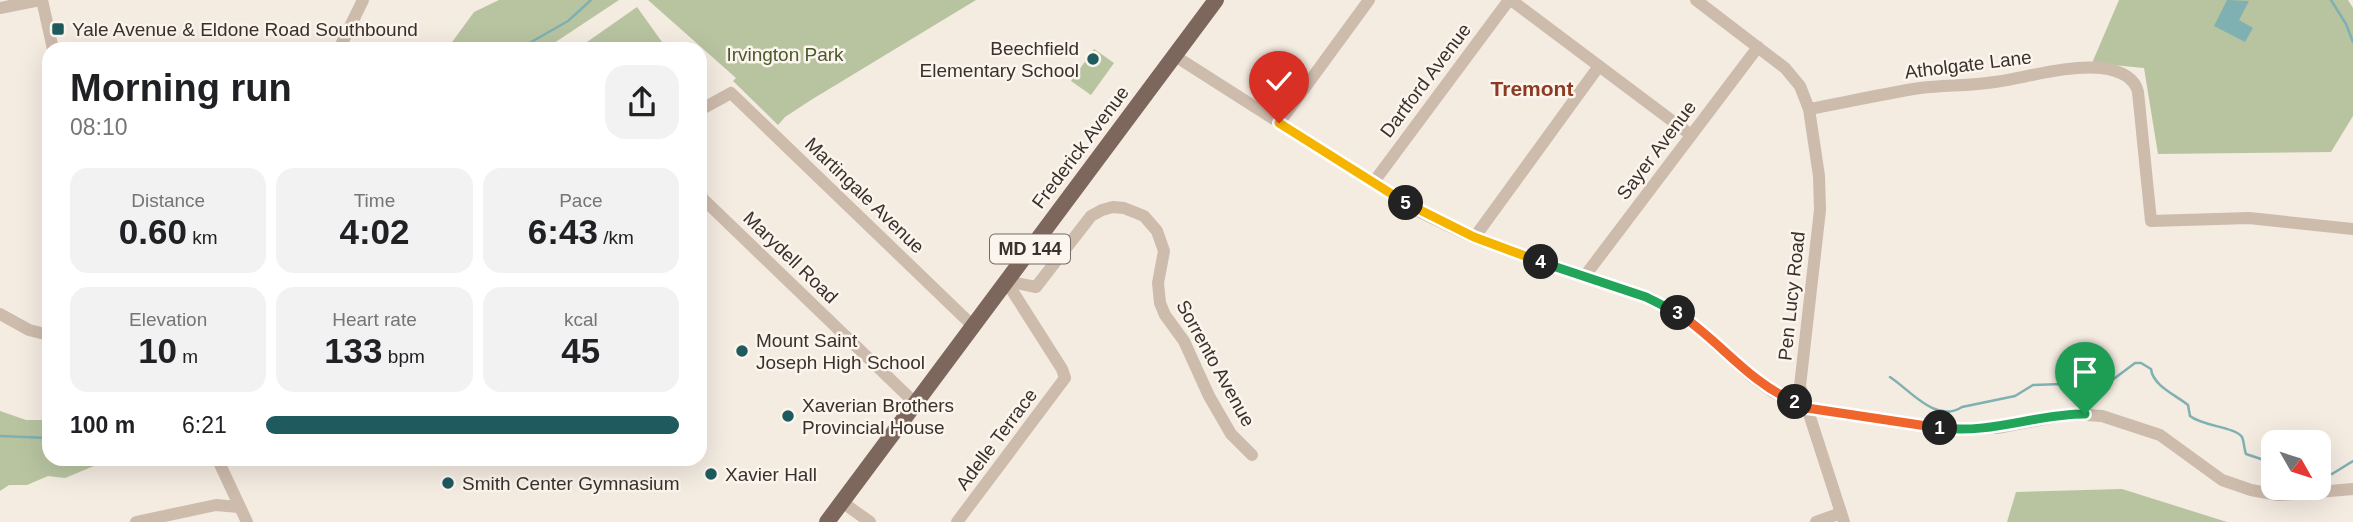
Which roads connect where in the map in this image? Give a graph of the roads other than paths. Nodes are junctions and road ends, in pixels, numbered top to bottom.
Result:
1 (41, 0) edge
2 (363, 0) edge
3 (1216, 0) edge
4 (1369, 0) edge
5 (1510, 0) edge
6 (1696, 0) edge
7 (0, 8) edge
8 (51, 42) edge
9 (342, 42) edge
10 (1758, 47) junction
11 (1175, 56) junction
12 (1599, 66) junction
13 (707, 106) edge
14 (1810, 109) junction
15 (1279, 123) junction
16 (1691, 135) junction
17 (1373, 183) junction
18 (707, 203) edge
19 (2353, 229) edge
20 (1474, 237) junction
21 (1584, 277) junction
22 (1006, 281) junction
23 (0, 314) edge
24 (973, 326) junction
25 (42, 333) edge
26 (915, 403) junction
27 (1807, 408) junction
28 (1252, 455) dead end
29 (221, 466) edge
30 (2353, 489) edge
31 (842, 502) junction
32 (239, 507) junction
33 (1842, 518) edge
34 (136, 522) edge
35 (247, 522) edge
36 (827, 522) edge
37 (870, 522) edge
38 (957, 522) edge
39 (1816, 522) edge

1 - 7 street
1 - 8 street
2 - 9 street
3 - 11 main road, Frederick Avenue / MD 144
4 - 15 street
5 - 12 street
5 - 17 street, Dartford Avenue
6 - 10 street, Pen Lucy Road
10 - 14 street, Pen Lucy Road
10 - 16 street, Sayer Avenue
11 - 15 street
11 - 22 main road, Frederick Avenue / MD 144
12 - 16 street
12 - 20 street
13 - 24 street, Martingale Avenue
14 - 19 street, Atholgate Lane
14 - 27 street, Pen Lucy Road
15 - 17 street
16 - 21 street, Sayer Avenue
17 - 20 street
18 - 26 street, Marydell Road
20 - 21 street
21 - 27 street
22 - 24 main road, Frederick Avenue / MD 144
22 - 28 street, Sorrento Avenue
22 - 38 street, Adelle Terrace
23 - 25 street
24 - 26 main road, Frederick Avenue / MD 144
26 - 31 main road, Frederick Avenue / MD 144
27 - 30 street
27 - 33 street, Pen Lucy Road
29 - 32 street
31 - 36 main road, Frederick Avenue / MD 144
31 - 37 street
32 - 34 street
32 - 35 street
33 - 39 street

